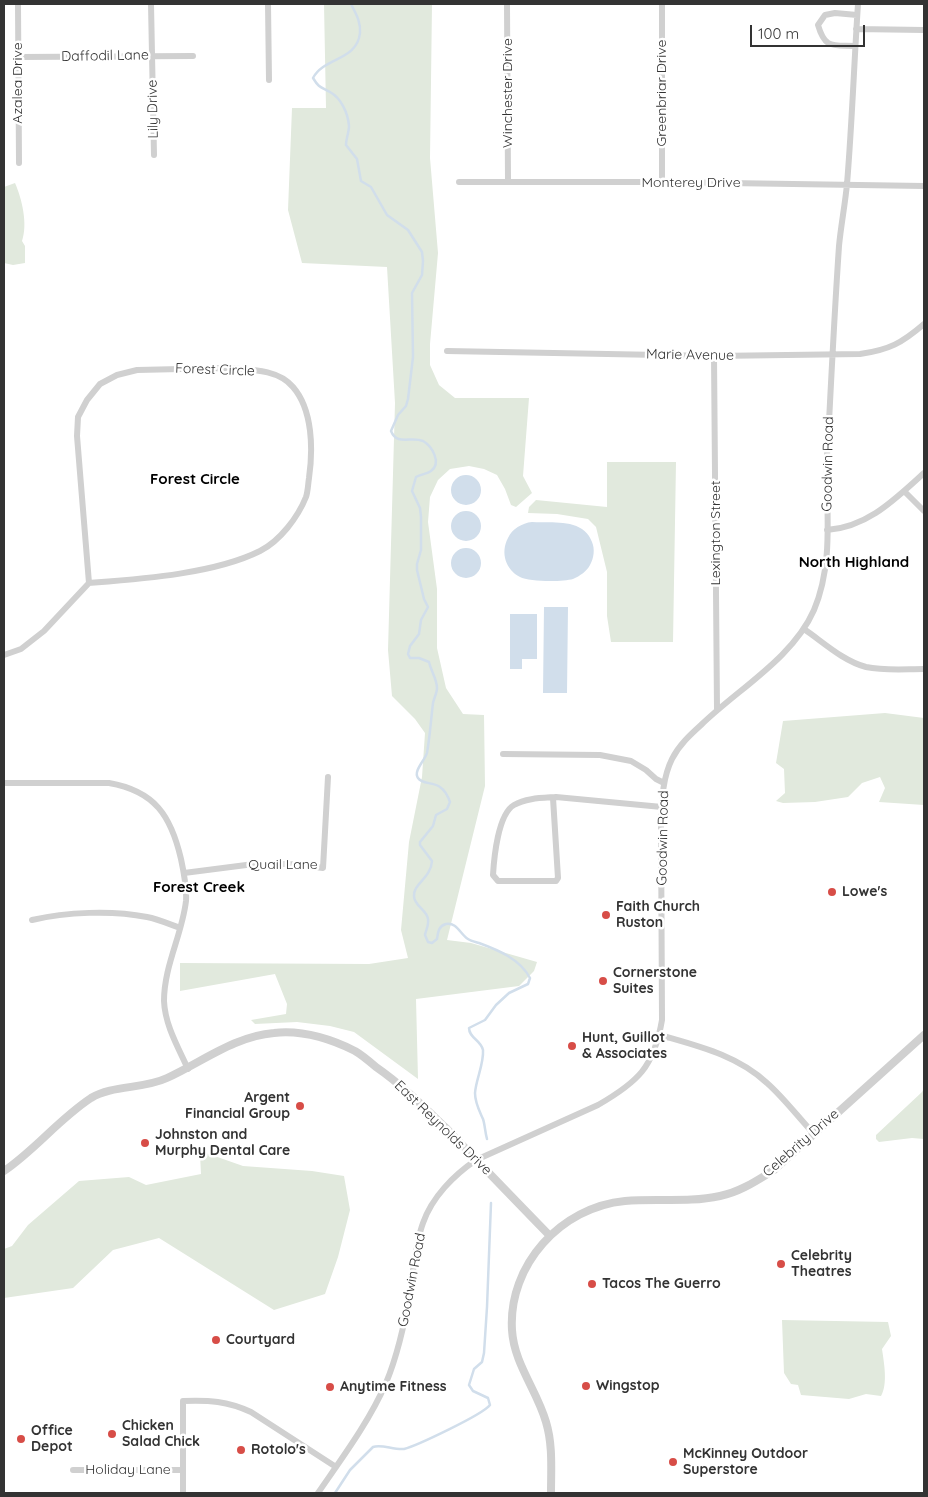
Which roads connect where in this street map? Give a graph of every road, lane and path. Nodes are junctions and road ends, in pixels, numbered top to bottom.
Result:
1 (18, 4) edge
2 (151, 4) edge
3 (268, 4) edge
4 (507, 4) edge
5 (662, 4) edge
6 (858, 4) edge
7 (857, 15) junction
8 (856, 29) junction
9 (924, 30) edge
10 (855, 46) junction
11 (152, 55) junction
12 (192, 56) dead end
13 (18, 57) junction
14 (269, 80) dead end
15 (154, 155) dead end
16 (19, 163) dead end
17 (458, 182) dead end
18 (508, 182) junction
19 (662, 182) junction
20 (847, 184) junction
21 (924, 186) edge
22 (924, 324) edge
23 (448, 352) dead end
24 (833, 355) junction
25 (714, 356) junction
26 (924, 473) edge
27 (904, 491) junction
28 (924, 511) edge
29 (828, 530) junction
30 (89, 584) junction
31 (804, 629) junction
32 (4, 655) edge
33 (924, 669) edge
34 (717, 709) junction
35 (504, 754) dead end
36 (328, 777) dead end
37 (4, 782) edge
38 (664, 783) junction
39 (553, 798) junction
40 (662, 808) junction
41 (184, 873) junction
42 (32, 920) dead end
43 (180, 928) junction
44 (660, 1035) junction
45 (924, 1035) edge
46 (188, 1069) junction
47 (814, 1134) junction
48 (476, 1160) junction
49 (4, 1171) edge
50 (550, 1236) junction
51 (336, 1467) junction
52 (73, 1470) dead end
53 (183, 1470) junction
54 (183, 1493) edge
55 (318, 1493) edge
56 (552, 1493) edge

1 - 13 street, Azalea Drive
2 - 11 street, Lily Drive
3 - 14 street
4 - 18 street, Winchester Drive
5 - 19 street, Greenbriar Drive
6 - 7 street, Goodwin Road
7 - 8 street, Goodwin Road
7 - 10 street
8 - 9 street
8 - 10 street, Goodwin Road
10 - 20 street, Goodwin Road
11 - 12 street, Daffodil Lane
11 - 13 street, Daffodil Lane
11 - 15 street, Lily Drive
13 - 16 street, Azalea Drive
17 - 18 street, Monterey Drive
18 - 19 street, Monterey Drive
19 - 20 street, Monterey Drive
20 - 21 street, Monterey Drive
20 - 24 street, Goodwin Road
22 - 24 street, Marie Avenue
23 - 25 street, Marie Avenue
24 - 25 street, Marie Avenue
24 - 29 street, Goodwin Road
25 - 34 street, Lexington Street
26 - 27 street
27 - 28 street
27 - 29 street
29 - 31 street, Goodwin Road
30 - 30 street, Forest Circle
30 - 32 street
31 - 33 street
31 - 34 street, Goodwin Road
34 - 38 street, Goodwin Road
35 - 38 street
36 - 41 street, Quail Lane
37 - 41 street
38 - 40 street, Goodwin Road
39 - 39 street
39 - 40 street
40 - 44 street, Goodwin Road
41 - 43 street
42 - 43 street
43 - 46 street
44 - 47 street
44 - 48 street, Goodwin Road
45 - 47 street, Celebrity Drive
46 - 48 street, East Reynolds Drive
46 - 49 street, East Reynolds Drive
47 - 50 street, Celebrity Drive
48 - 50 street, East Reynolds Drive
48 - 51 street, Goodwin Road
50 - 56 street, Celebrity Drive
51 - 53 street
51 - 55 street, Goodwin Road
52 - 53 street, Holiday Lane
53 - 54 street

